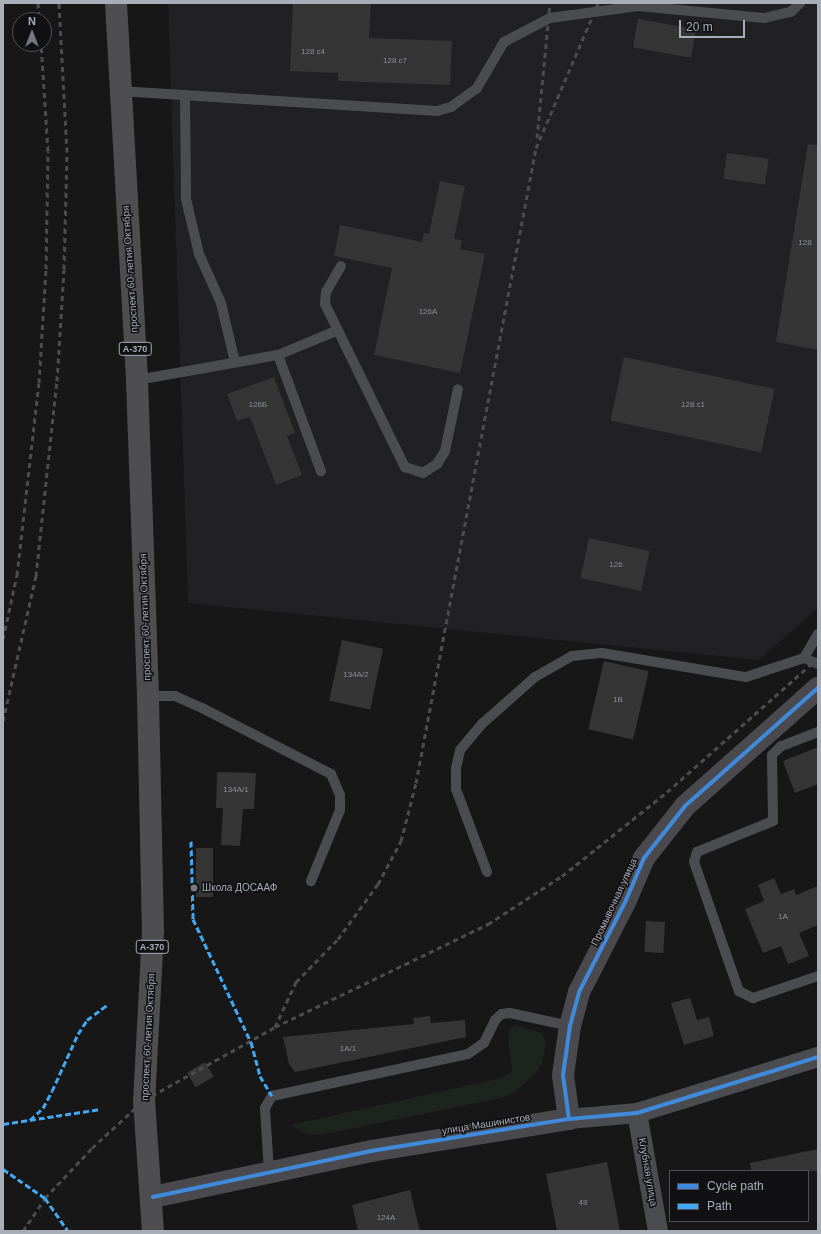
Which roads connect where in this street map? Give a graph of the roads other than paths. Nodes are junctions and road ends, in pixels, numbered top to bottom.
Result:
1 (116, 3) edge
2 (800, 3) edge
3 (670, 6) edge
4 (120, 91) junction
5 (185, 95) junction
6 (341, 266) dead end
7 (336, 331) junction
8 (278, 355) junction
9 (235, 362) junction
10 (137, 380) junction
11 (458, 389) dead end
12 (321, 471) dead end
13 (818, 634) edge
14 (804, 658) junction
15 (818, 664) edge
16 (818, 688) edge
17 (148, 696) junction
18 (818, 732) edge
19 (487, 872) dead end
20 (311, 881) dead end
21 (818, 976) edge
22 (570, 1026) junction
23 (818, 1057) edge
24 (637, 1113) junction
25 (569, 1119) junction
26 (269, 1172) junction
27 (153, 1196) junction
28 (153, 1231) edge
29 (658, 1231) edge

1 - 4 highway, проспект 60-летия Октября / А-370
2 - 3 lane
3 - 5 lane
4 - 5 lane
4 - 10 highway, проспект 60-летия Октября / А-370
5 - 9 lane
6 - 7 lane
7 - 8 lane
7 - 11 lane
8 - 9 lane
8 - 12 lane
9 - 10 lane
10 - 17 highway, проспект 60-летия Октября / А-370
13 - 14 lane
14 - 15 lane
14 - 19 lane
16 - 22 street, Промывочная улица
17 - 20 lane
17 - 27 highway, проспект 60-летия Октября / А-370
18 - 21 lane
22 - 25 street, Промывочная улица
22 - 26 lane
23 - 24 street, улица Машинистов
24 - 25 street, улица Машинистов
24 - 29 street, Клубная улица
25 - 26 street, улица Машинистов
26 - 27 street, улица Машинистов
27 - 28 highway, проспект 60-летия Октября / А-370

